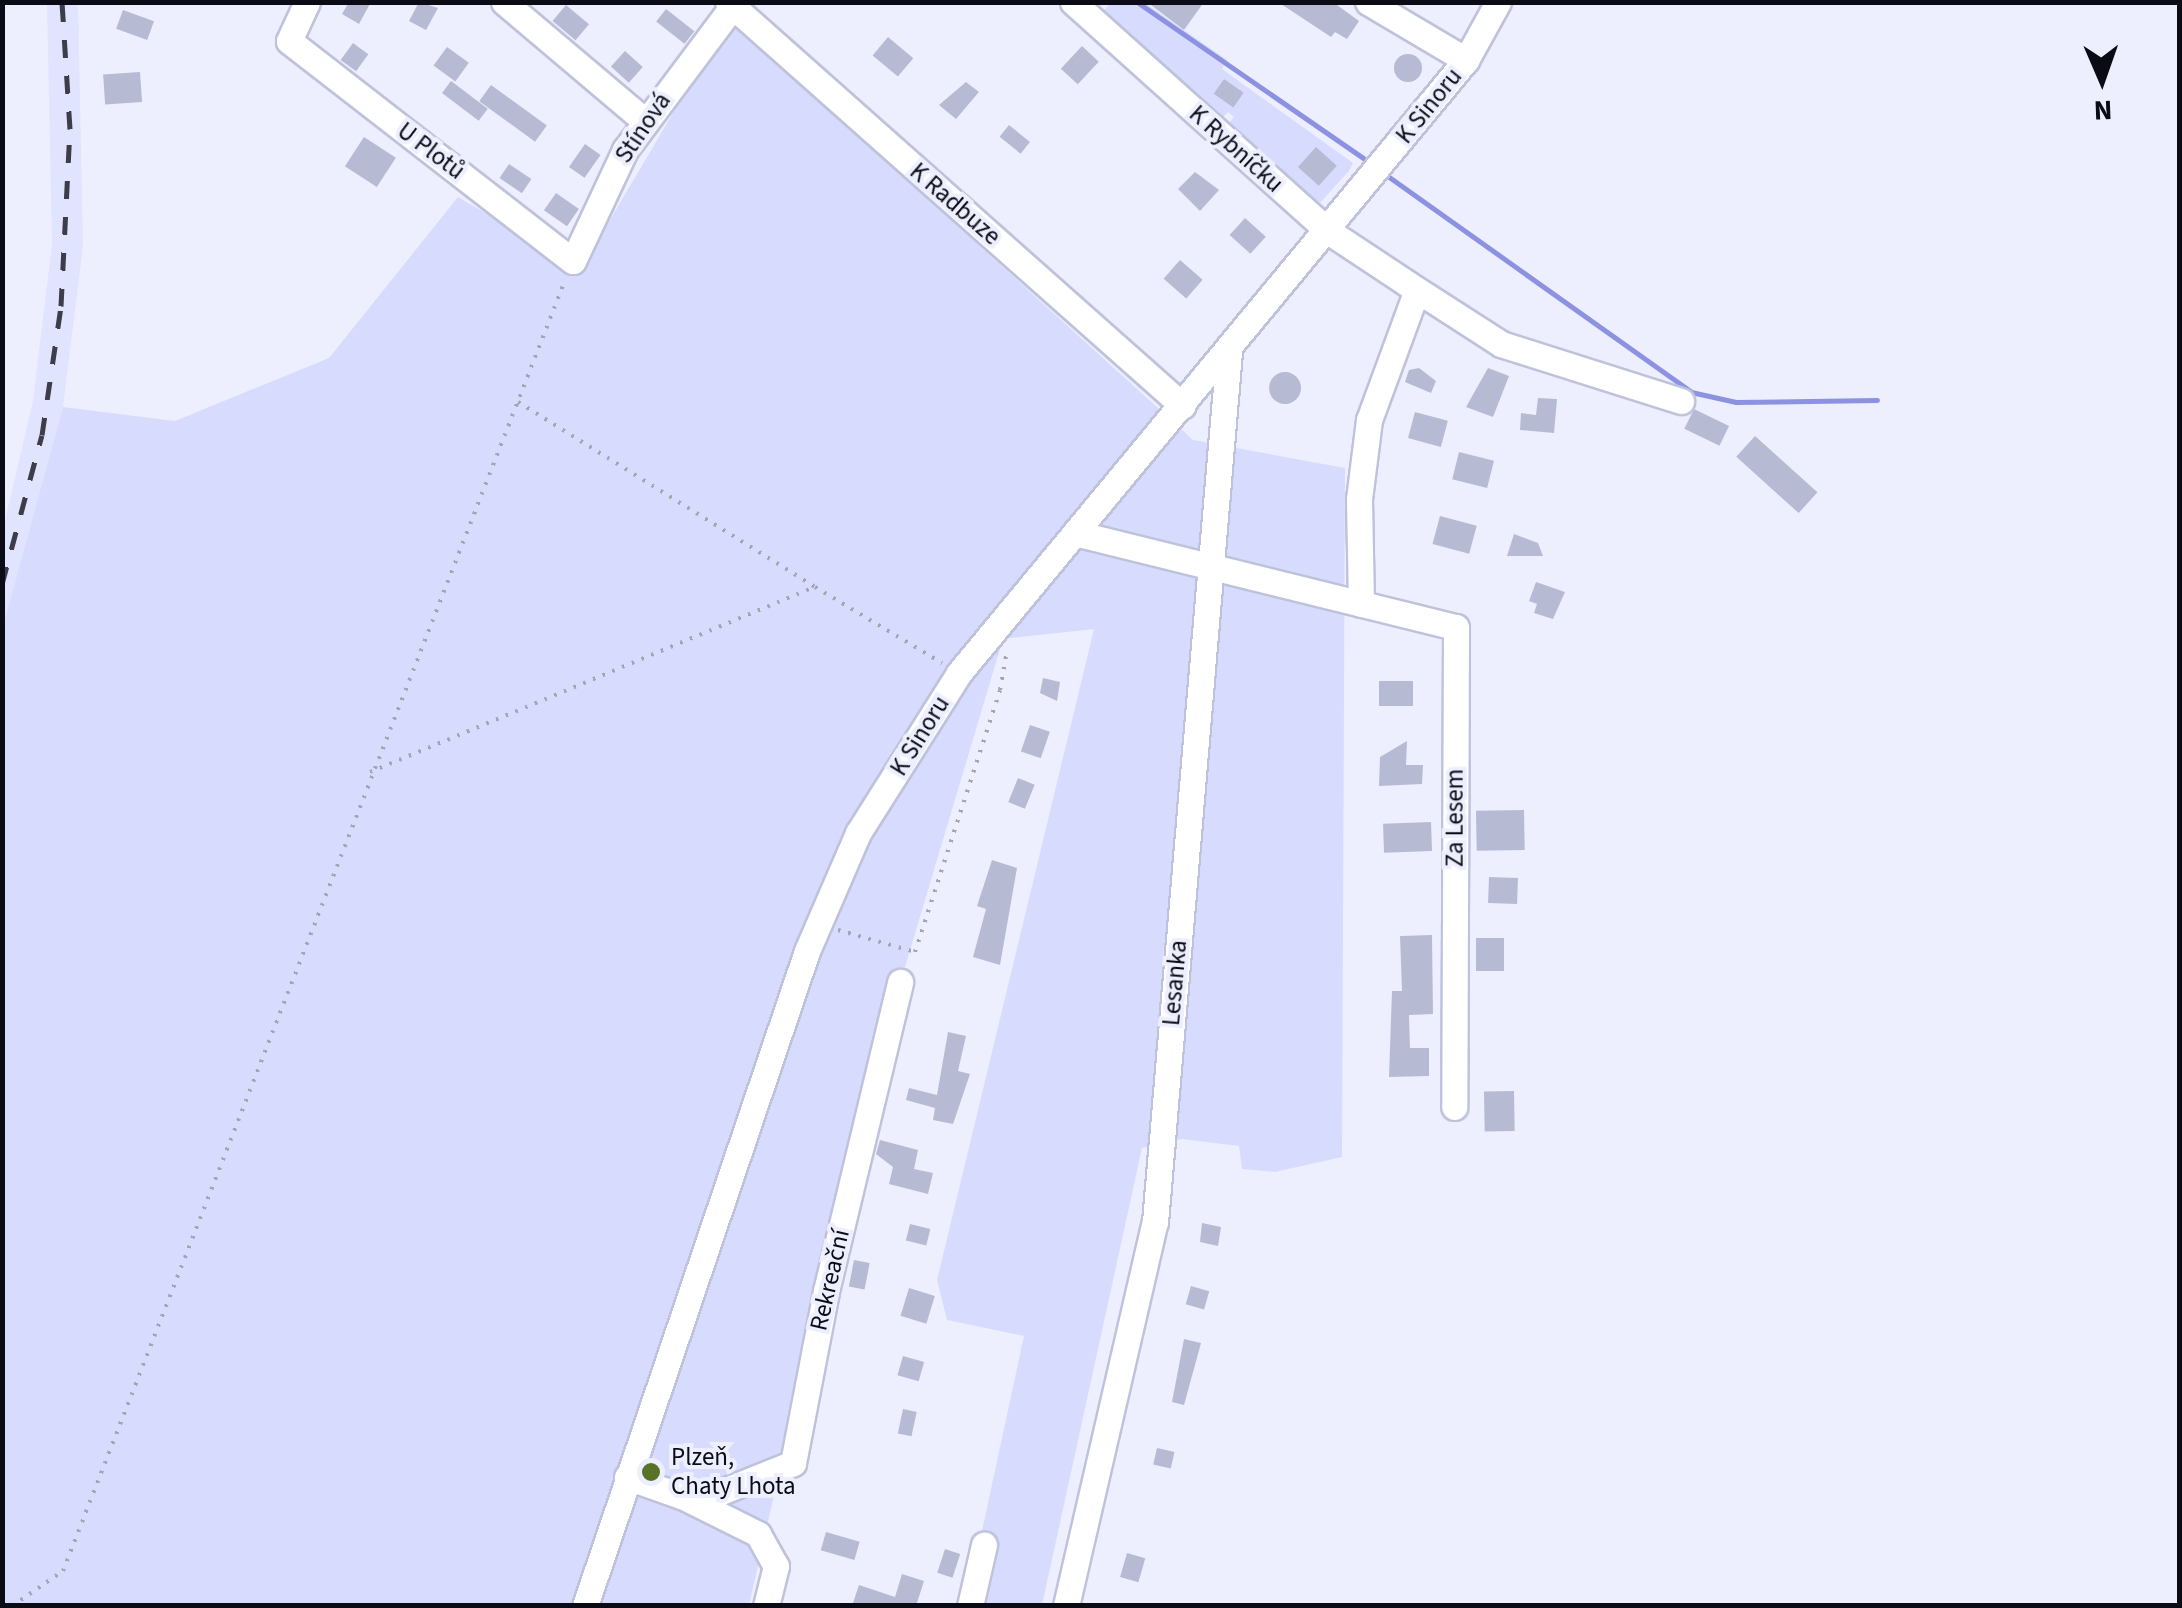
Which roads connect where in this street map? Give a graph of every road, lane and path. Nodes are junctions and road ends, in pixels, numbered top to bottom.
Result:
1 (306, 2) edge
2 (504, 2) edge
3 (1073, 2) edge
4 (1368, 2) edge
5 (1498, 2) edge
6 (730, 5) edge
7 (1466, 60) junction
8 (644, 122) junction
9 (1328, 231) junction
10 (573, 261) junction
11 (1411, 291) junction
12 (1229, 351) junction
13 (1566, 384) dead end
14 (1682, 401) dead end
15 (517, 402) junction
16 (1183, 406) junction
17 (1074, 533) junction
18 (1210, 568) junction
19 (815, 587) junction
20 (1361, 604) junction
21 (1014, 606) junction
22 (959, 674) junction
23 (369, 772) junction
24 (819, 924) junction
25 (900, 982) dead end
26 (1454, 1107) dead end
27 (627, 1477) junction
28 (681, 1496) junction
29 (984, 1545) dead end
30 (12, 1606) edge
31 (584, 1606) edge
32 (766, 1606) edge
33 (970, 1606) edge
34 (1066, 1606) edge

1 - 10 street, U Plotů
2 - 8 street
3 - 9 street, K Rybníčku
4 - 7 street
5 - 7 street, K Sinoru
6 - 8 street, Stínová
6 - 16 street, K Radbuze
7 - 9 street, K Sinoru
8 - 10 street, Stínová
9 - 11 street, K Rybníčku
9 - 12 street, K Sinoru
10 - 15 path
11 - 13 street, K Rybníčku
11 - 14 street, K Rybníčku
11 - 20 street
12 - 16 street, K Sinoru
12 - 18 street, Lesanka
15 - 19 path
15 - 23 path
16 - 17 street, K Sinoru
17 - 18 street, Za Lesem
17 - 21 street, K Sinoru
18 - 20 street, Za Lesem
18 - 34 street, Lesanka
19 - 22 path
19 - 23 path
20 - 26 street, Za Lesem
21 - 22 street, K Sinoru
21 - 24 path
22 - 24 street, K Sinoru
23 - 30 path
24 - 27 street, K Sinoru
25 - 28 street, Rekreační
27 - 28 street, Rekreační
27 - 31 street, K Sinoru
28 - 32 street, Rekreační
29 - 33 street

